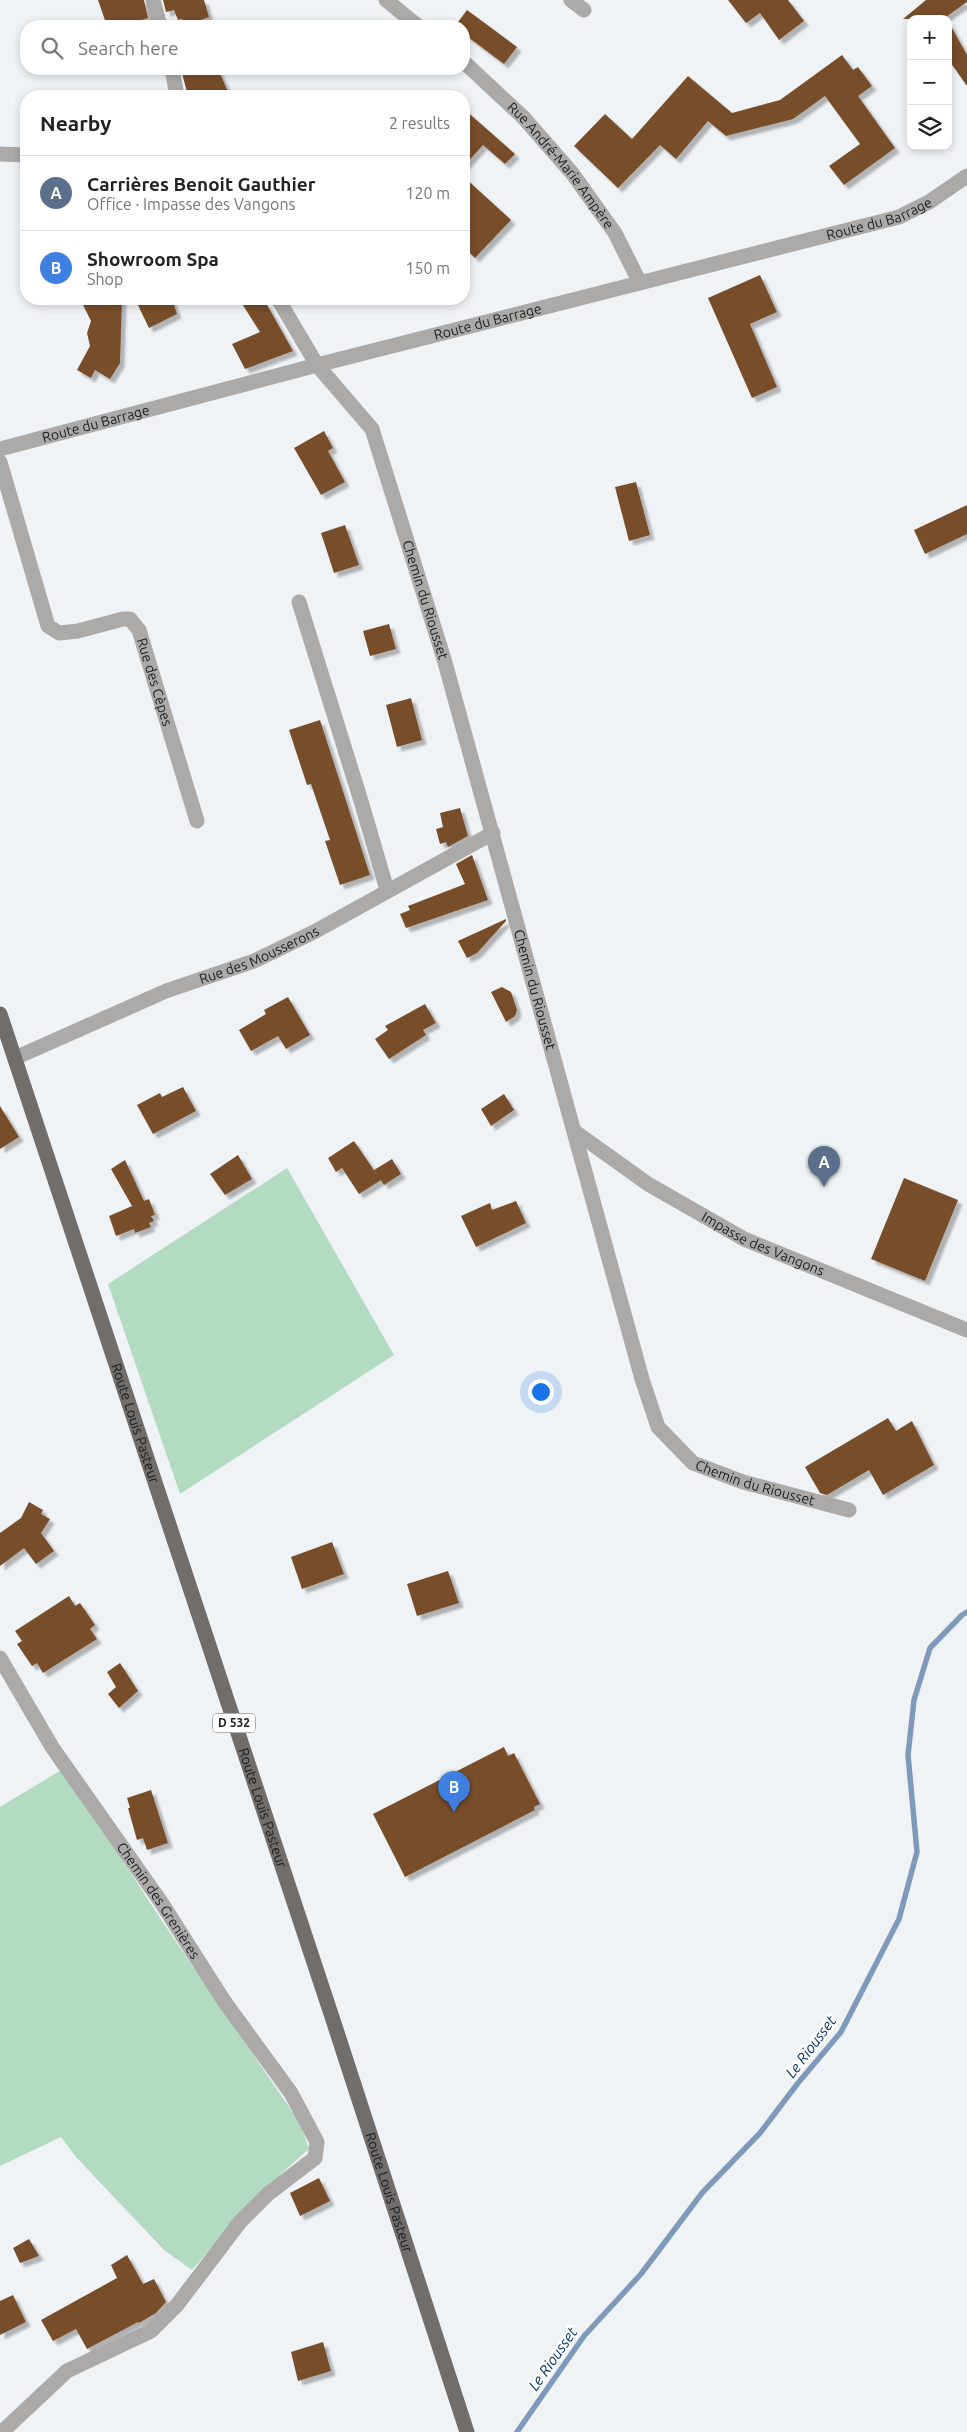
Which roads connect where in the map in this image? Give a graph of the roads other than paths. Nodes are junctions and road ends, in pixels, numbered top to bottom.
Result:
1 (152, 0) edge
2 (386, 0) edge
3 (570, 0) edge
4 (584, 10) dead end
5 (158, 20) edge
6 (411, 20) edge
7 (470, 68) edge
8 (173, 75) edge
9 (176, 90) edge
10 (0, 154) edge
11 (20, 155) edge
12 (967, 176) edge
13 (640, 282) junction
14 (282, 305) edge
15 (317, 365) junction
16 (0, 449) edge
17 (0, 462) edge
18 (298, 602) dead end
19 (197, 821) dead end
20 (493, 833) junction
21 (387, 890) junction
22 (0, 1014) edge
23 (15, 1058) junction
24 (574, 1131) junction
25 (967, 1330) edge
26 (850, 1510) dead end
27 (0, 1658) edge
28 (2, 2432) edge
29 (467, 2432) edge

1 - 5 street
2 - 6 street
3 - 4 street
7 - 13 street, Rue André-Marie Ampère
8 - 9 street
10 - 11 street
12 - 13 street, Route du Barrage
13 - 15 street, Route du Barrage
14 - 15 street, Chemin du Riousset
15 - 16 street, Route du Barrage
15 - 20 street, Chemin du Riousset
17 - 19 street, Rue des Cèpes
18 - 21 street
20 - 21 street, Rue des Mousserons
20 - 24 street, Chemin du Riousset
21 - 23 street, Rue des Mousserons
22 - 23 main road, Route Louis Pasteur / D 532
23 - 29 main road, Route Louis Pasteur / D 532
24 - 25 street, Impasse des Vangons
24 - 26 street, Chemin du Riousset
27 - 28 street, Chemin des Grenières

